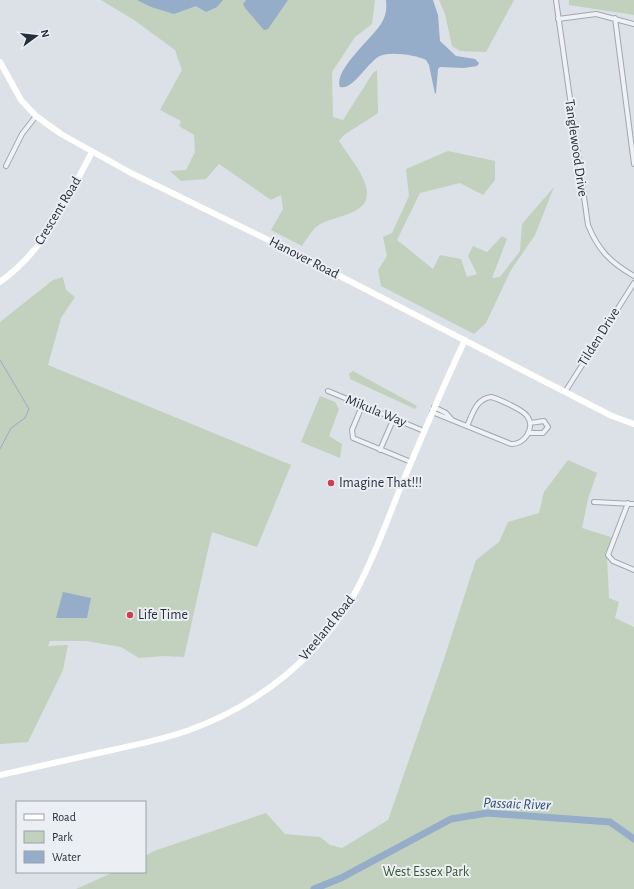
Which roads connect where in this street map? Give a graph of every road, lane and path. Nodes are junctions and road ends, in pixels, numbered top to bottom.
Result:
1 (556, 0) edge
2 (615, 18) junction
3 (558, 19) junction
4 (634, 24) edge
5 (0, 62) edge
6 (36, 116) junction
7 (92, 152) junction
8 (634, 164) edge
9 (6, 166) dead end
10 (634, 276) edge
11 (0, 282) edge
12 (634, 283) edge
13 (465, 340) junction
14 (328, 391) dead end
15 (565, 392) junction
16 (362, 406) junction
17 (433, 410) junction
18 (394, 418) junction
19 (530, 423) junction
20 (634, 424) edge
21 (468, 426) junction
22 (424, 431) junction
23 (528, 433) junction
24 (380, 450) junction
25 (411, 462) junction
26 (594, 502) dead end
27 (628, 503) junction
28 (634, 504) edge
29 (634, 570) edge
30 (0, 772) edge
31 (8, 773) junction
32 (0, 775) edge

1 - 3 street, Tanglewood Drive
2 - 3 street
2 - 4 street
2 - 8 street
3 - 10 street, Tanglewood Drive
5 - 6 street, Hanover Road
6 - 7 street, Hanover Road
6 - 9 street
7 - 11 street, Crescent Road
7 - 13 street, Hanover Road
12 - 15 street, Tilden Drive
13 - 15 street, Hanover Road
13 - 17 street, Vreeland Road
14 - 16 street, Mikula Way
15 - 20 street, Hanover Road
16 - 18 street, Mikula Way
16 - 24 street
17 - 21 street
17 - 22 street, Vreeland Road
18 - 22 street, Mikula Way
18 - 24 street
19 - 21 street
19 - 23 street
19 - 23 street
21 - 23 street
22 - 25 street, Vreeland Road
24 - 25 street
25 - 31 street, Vreeland Road
26 - 27 street
27 - 28 street
27 - 29 street
30 - 31 street
31 - 32 street, Vreeland Road

